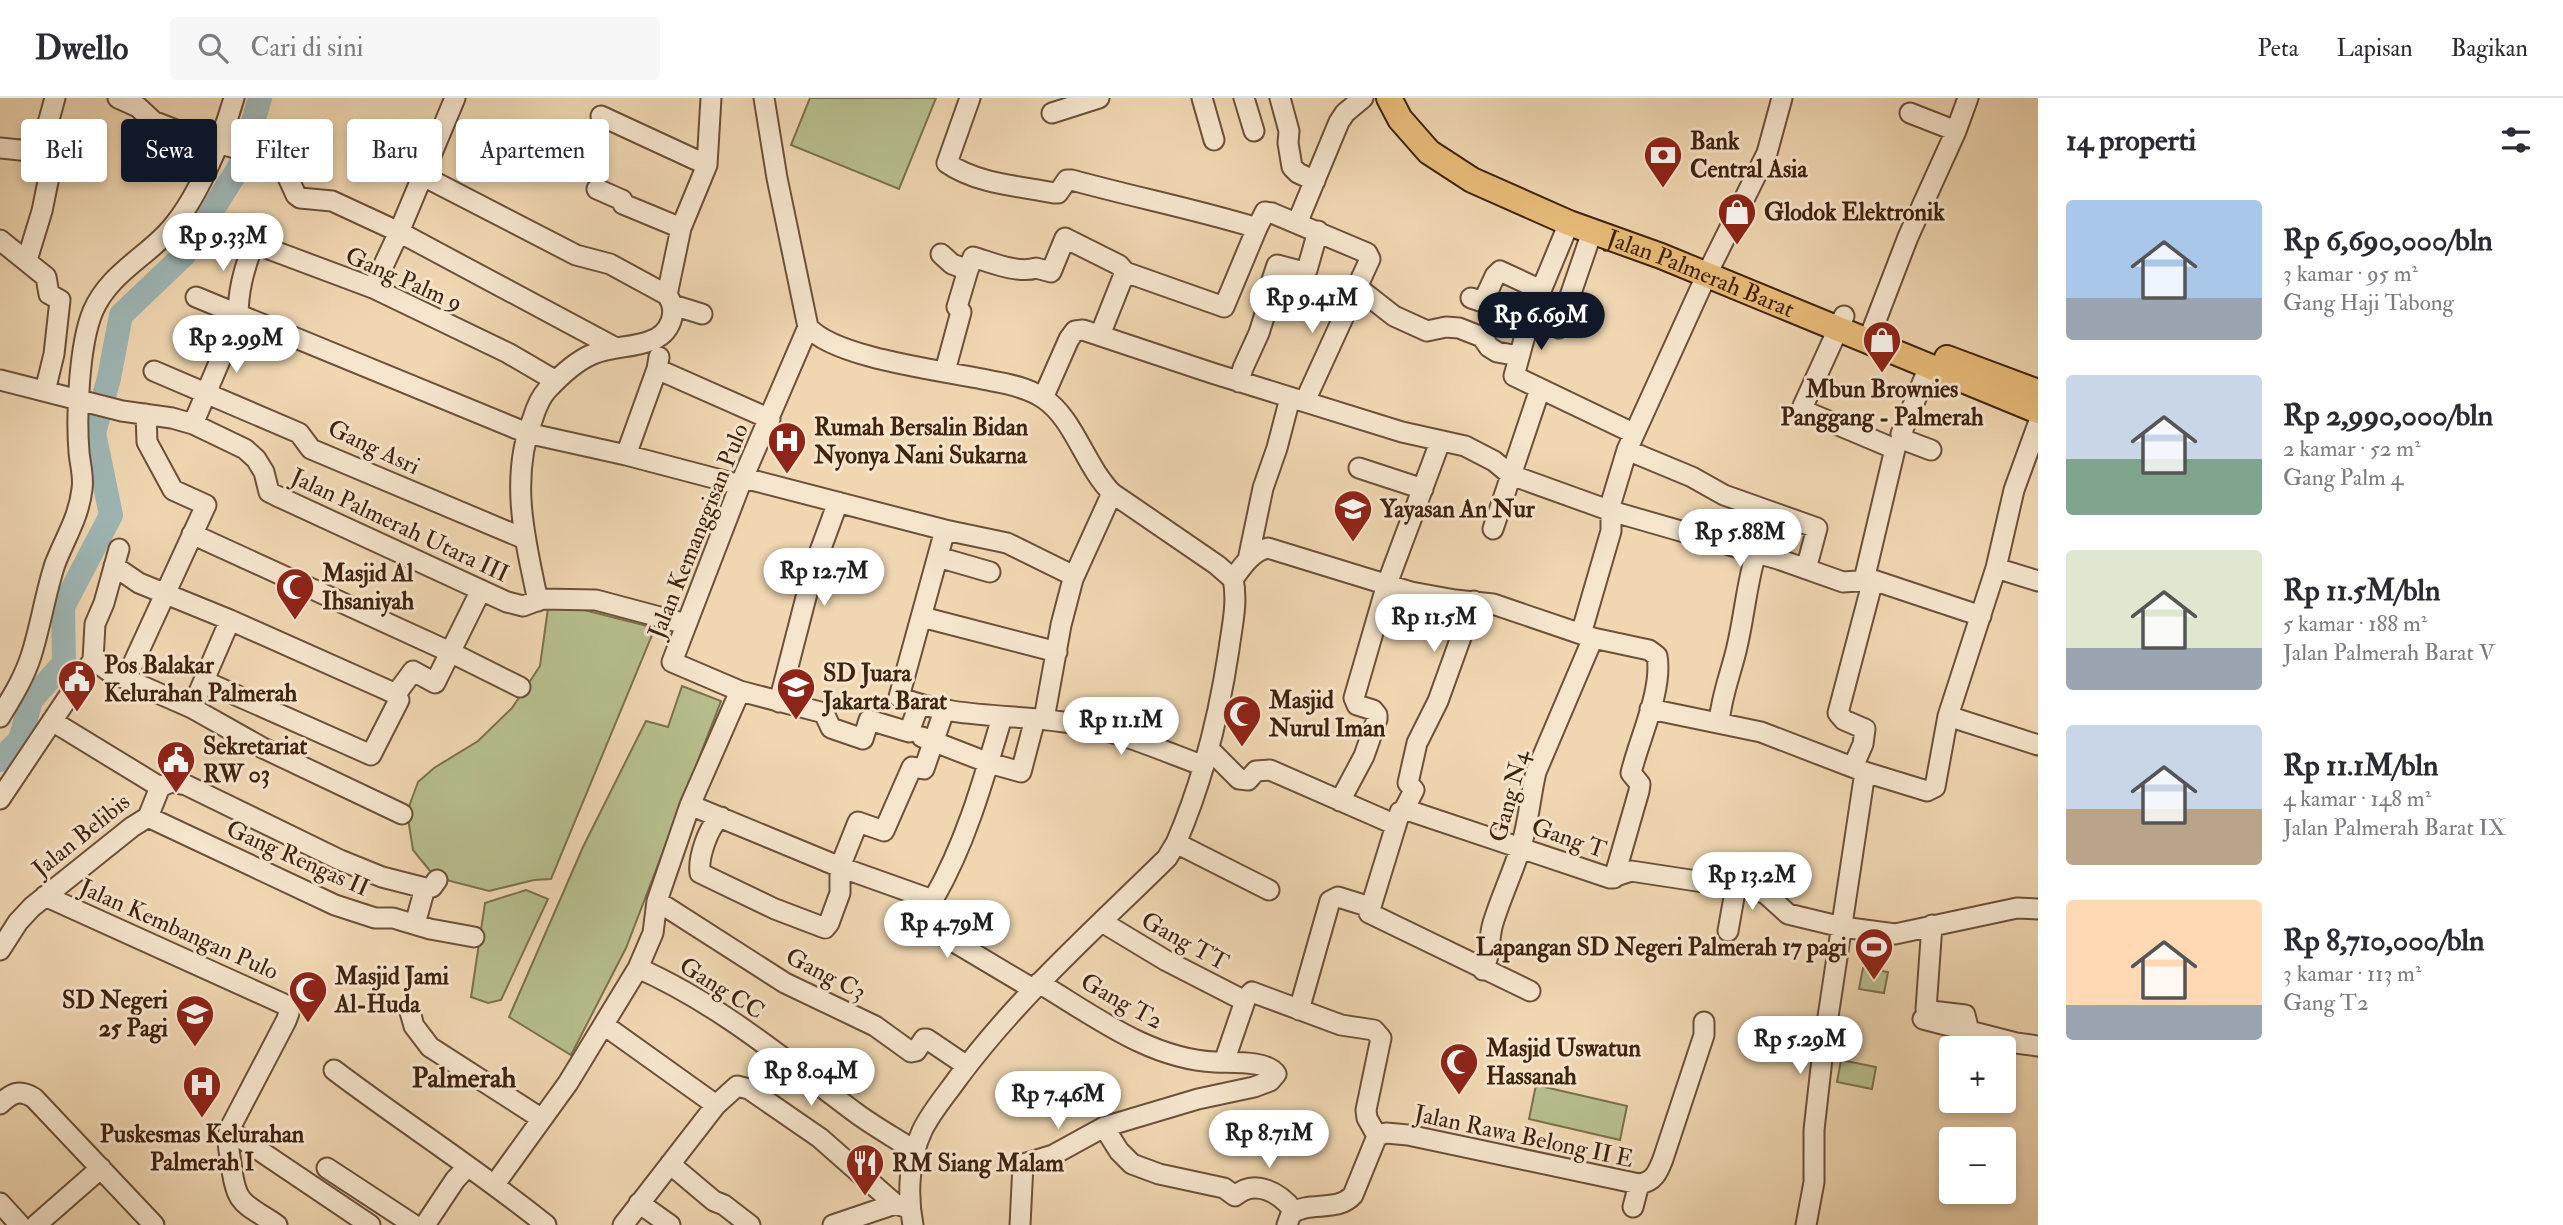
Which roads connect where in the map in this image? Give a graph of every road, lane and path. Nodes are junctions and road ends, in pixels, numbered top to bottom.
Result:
1 (55, 98) edge
2 (118, 98) edge
3 (234, 98) edge
4 (455, 98) edge
5 (711, 98) edge
6 (764, 98) edge
7 (970, 98) edge
8 (1099, 98) edge
9 (1202, 98) edge
10 (1244, 98) edge
11 (1280, 98) edge
12 (1363, 98) edge
13 (1389, 98) edge
14 (1404, 98) edge
15 (1782, 98) edge
16 (1968, 98) edge
17 (1910, 113) dead end
18 (1052, 114) dead end
19 (601, 116) dead end
20 (49, 119) edge
21 (442, 130) edge
22 (1254, 131) dead end
23 (1956, 131) junction
24 (1214, 140) dead end
25 (226, 144) junction
26 (0, 148) edge
27 (21, 150) edge
28 (707, 164) junction
29 (1315, 181) junction
30 (48, 182) edge
31 (420, 182) edge
32 (435, 182) edge
33 (597, 189) dead end
34 (1569, 223) junction
35 (1309, 227) junction
36 (681, 228) junction
37 (1257, 228) junction
38 (399, 232) junction
39 (1592, 232) junction
40 (0, 240) edge
41 (941, 254) dead end
42 (27, 260) junction
43 (1711, 268) junction
44 (968, 270) junction
45 (1125, 272) junction
46 (1357, 287) junction
47 (373, 288) junction
48 (1541, 290) junction
49 (196, 297) dead end
50 (1471, 298) dead end
51 (670, 300) junction
52 (702, 314) dead end
53 (239, 315) junction
54 (1841, 323) junction
55 (808, 327) junction
56 (1559, 328) dead end
57 (1870, 334) junction
58 (1100, 335) junction
59 (650, 341) junction
60 (614, 346) junction
61 (1519, 356) junction
62 (1929, 367) junction
63 (657, 369) junction
64 (154, 371) dead end
65 (945, 371) junction
66 (0, 380) edge
67 (556, 381) junction
68 (1239, 382) junction
69 (1541, 388) junction
70 (45, 391) junction
71 (2038, 392) edge
72 (206, 393) junction
73 (1044, 398) junction
74 (1298, 399) junction
75 (94, 404) junction
76 (2038, 411) edge
77 (146, 414) junction
78 (769, 419) junction
79 (193, 424) junction
80 (2038, 424) edge
81 (527, 433) junction
82 (1630, 441) junction
83 (1440, 442) junction
84 (1931, 450) dead end
85 (626, 455) junction
86 (1359, 468) dead end
87 (1511, 475) junction
88 (742, 482) junction
89 (1423, 489) junction
90 (1112, 493) junction
91 (838, 502) junction
92 (1611, 512) junction
93 (1493, 529) dead end
94 (945, 530) junction
95 (192, 534) junction
96 (525, 538) junction
97 (1756, 553) junction
98 (938, 557) junction
99 (1248, 560) junction
100 (1996, 568) junction
101 (1806, 569) junction
102 (990, 572) dead end
103 (1074, 576) junction
104 (1233, 579) junction
105 (1869, 580) junction
106 (2038, 581) edge
107 (1387, 584) junction
108 (481, 590) junction
109 (164, 594) junction
110 (537, 601) junction
111 (1474, 601) junction
112 (1981, 616) junction
113 (922, 617) junction
114 (230, 620) junction
115 (686, 624) junction
116 (1587, 636) junction
117 (450, 652) junction
118 (1057, 652) junction
119 (93, 660) junction
120 (126, 679) junction
121 (204, 681) junction
122 (520, 687) dead end
123 (740, 691) junction
124 (396, 694) junction
125 (779, 702) junction
126 (919, 705) junction
127 (192, 708) junction
128 (1650, 709) junction
129 (944, 711) junction
130 (1948, 716) junction
131 (0, 717) edge
132 (1002, 717) junction
133 (1040, 719) junction
134 (52, 721) junction
135 (1719, 723) junction
136 (909, 732) junction
137 (935, 742) junction
138 (2038, 745) edge
139 (1207, 758) junction
140 (989, 763) junction
141 (1859, 769) junction
142 (160, 787) junction
143 (0, 799) edge
144 (1340, 801) junction
145 (690, 805) junction
146 (402, 814) dead end
147 (148, 817) junction
148 (721, 817) junction
149 (1400, 818) junction
150 (1176, 843) junction
151 (1521, 847) junction
152 (840, 867) junction
153 (1614, 878) junction
154 (1736, 886) junction
155 (1269, 890) dead end
156 (45, 896) junction
157 (923, 898) junction
158 (657, 901) junction
159 (1370, 907) junction
160 (2038, 909) edge
161 (1102, 922) junction
162 (415, 924) junction
163 (1932, 925) junction
164 (1842, 930) junction
165 (1728, 931) dead end
166 (474, 937) dead end
167 (0, 950) edge
168 (638, 968) junction
169 (1483, 970) junction
170 (1036, 986) junction
171 (1530, 992) dead end
172 (1246, 998) junction
173 (1299, 1010) junction
174 (410, 1012) dead end
175 (1922, 1018) dead end
176 (1704, 1022) dead end
177 (604, 1025) junction
178 (1969, 1031) junction
179 (2038, 1046) edge
180 (1224, 1062) junction
181 (967, 1066) junction
182 (334, 1070) dead end
183 (0, 1104) edge
184 (716, 1105) junction
185 (542, 1119) junction
186 (1104, 1127) junction
187 (229, 1130) junction
188 (1377, 1136) junction
189 (915, 1151) junction
190 (670, 1164) junction
191 (467, 1167) junction
192 (101, 1168) junction
193 (327, 1168) dead end
194 (495, 1184) junction
195 (1639, 1184) junction
196 (0, 1203) edge
197 (639, 1203) junction
198 (906, 1212) edge
199 (1631, 1217) edge
200 (1291, 1218) edge
201 (20, 1225) edge
202 (36, 1225) edge
203 (154, 1225) edge
204 (277, 1225) edge
205 (370, 1225) edge
206 (414, 1225) edge
207 (425, 1225) edge
208 (546, 1225) edge
209 (623, 1225) edge
210 (670, 1225) edge
211 (750, 1225) edge
212 (833, 1225) edge
213 (1020, 1225) edge
214 (1806, 1225) edge

1 - 20 street
2 - 25 street
3 - 25 street
4 - 21 street
5 - 28 street
6 - 55 street
7 - 37 street
8 - 18 street
9 - 24 street
10 - 22 street
11 - 29 street
12 - 29 street
13 - 34 main road, Jalan Palmerah Barat
14 - 43 main road, Jalan Palmerah Barat
15 - 43 street, Gang N4
16 - 23 street
17 - 23 street
19 - 28 street
23 - 57 street
25 - 38 street
25 - 75 street
26 - 27 street
28 - 36 street
29 - 35 street
30 - 42 street
31 - 38 street
32 - 51 street
33 - 36 street
34 - 39 main road, Jalan Palmerah Barat
34 - 48 street
35 - 37 street
35 - 46 street
35 - 68 street
36 - 51 street
37 - 45 street
38 - 47 street
38 - 60 street
39 - 43 main road, Jalan Palmerah Barat
39 - 56 street
40 - 42 street
41 - 44 street
42 - 70 street
43 - 54 main road, Jalan Palmerah Barat
43 - 82 street, Gang N4
44 - 45 street
44 - 65 street
45 - 58 street
46 - 61 street
46 - 74 street
47 - 53 street, Gang Palm 9
47 - 67 street, Gang Palm 9
48 - 50 street
48 - 61 street
49 - 53 street
51 - 52 street
51 - 59 street
53 - 72 street
53 - 81 street
54 - 57 main road, Jalan Palmerah Barat
54 - 105 street
55 - 65 street
55 - 78 street, Jalan Kemanggisan Pulo
57 - 62 main road, Jalan Palmerah Barat
57 - 71 main road, Jalan Palmerah Barat
58 - 68 street
58 - 73 street
59 - 60 street
59 - 63 street
60 - 67 street
61 - 69 street
62 - 76 main road, Jalan Palmerah Barat
62 - 84 street
63 - 78 street
63 - 85 street
64 - 72 street, Gang Asri
65 - 73 street
66 - 70 street, Jalan Palmerah Utara III
67 - 81 street
68 - 74 street
69 - 82 street
69 - 87 street
70 - 75 street, Jalan Palmerah Utara III
72 - 79 street
72 - 96 street, Gang Asri
73 - 90 street
74 - 83 street
74 - 99 street
75 - 77 street, Jalan Palmerah Utara III
75 - 131 street
77 - 79 street, Jalan Palmerah Utara III
77 - 95 street
78 - 88 street, Jalan Kemanggisan Pulo
79 - 108 street, Jalan Palmerah Utara III
80 - 100 street
81 - 85 street
81 - 96 street
82 - 92 street, Gang N4
82 - 101 street
83 - 87 street
83 - 89 street
85 - 88 street
86 - 89 street
87 - 92 street
87 - 93 street
88 - 91 street
88 - 115 street, Jalan Kemanggisan Pulo
89 - 107 street
90 - 103 street
90 - 104 street
91 - 94 street
91 - 125 street
92 - 97 street
92 - 116 street, Gang N4
94 - 98 street
94 - 103 street
95 - 109 street
95 - 117 street
96 - 110 street
97 - 101 street
97 - 135 street
98 - 102 street
98 - 113 street
99 - 104 street
99 - 107 street
100 - 106 street
100 - 112 street
101 - 105 street
103 - 118 street
104 - 139 street
105 - 112 street
105 - 141 street
107 - 111 street
107 - 144 street
108 - 110 street, Jalan Palmerah Utara III
108 - 117 street
109 - 114 street
109 - 119 street
109 - 120 street
110 - 115 street, Jalan Palmerah Utara III
111 - 116 street
111 - 149 street
112 - 130 street
113 - 118 street
113 - 126 street
114 - 121 street
114 - 124 street
115 - 123 street, Jalan Kemanggisan Pulo
116 - 128 street
116 - 151 street, Gang N4
117 - 122 street
117 - 124 street
118 - 133 street
119 - 120 street
119 - 134 street
120 - 127 street
121 - 124 street
121 - 127 street
123 - 125 street
123 - 145 street
125 - 136 street
126 - 129 street
126 - 136 street
127 - 146 street
128 - 135 street
128 - 153 street
129 - 132 street
129 - 137 street
130 - 138 street
130 - 141 street
132 - 133 street
132 - 140 street
133 - 139 street
133 - 140 street
134 - 142 street
134 - 143 street
135 - 141 street
136 - 137 street
137 - 140 street
137 - 152 street
139 - 144 street, Gang T
139 - 150 street
140 - 157 street
141 - 164 street
142 - 147 street, Jalan Belibis
142 - 162 street
144 - 149 street, Gang T
145 - 148 street
145 - 158 street
147 - 156 street, Jalan Belibis
147 - 162 street, Gang Rengas II
148 - 152 street
148 - 152 street
149 - 151 street, Gang T
149 - 159 street
150 - 155 street
150 - 161 street
151 - 153 street, Gang T
151 - 169 street, Gang N4
152 - 157 street
153 - 154 street, Gang T
154 - 164 street, Gang T
154 - 165 street
156 - 167 street, Jalan Belibis
156 - 187 street, Jalan Kembangan Pulo
157 - 170 street, Gang T2
158 - 168 street
158 - 181 street, Gang C3
159 - 169 street
159 - 173 street
160 - 163 street, Gang T
161 - 170 street
161 - 172 street, Gang TT
162 - 166 street, Gang Rengas II
163 - 164 street, Gang T
163 - 178 street
164 - 214 street
168 - 177 street
168 - 189 street, Gang CC
169 - 171 street
170 - 180 street, Gang T2
170 - 181 street
172 - 173 street, Gang TT
172 - 180 street
173 - 188 street
174 - 185 street
175 - 178 street
176 - 195 street
177 - 184 street
177 - 185 street
178 - 179 street
180 - 186 street, Gang T2
181 - 189 street
182 - 191 street
183 - 192 street
184 - 190 street
184 - 198 street
185 - 194 street
186 - 200 street
186 - 213 street
187 - 204 street, Jalan Kembangan Pulo
187 - 205 street
188 - 195 street, Jalan Rawa Belong II E
188 - 200 street
189 - 198 street
190 - 197 street
190 - 211 street
191 - 194 street
191 - 207 street
192 - 202 street
192 - 203 street
193 - 206 street
194 - 208 street
195 - 199 street, Jalan Rawa Belong II E
196 - 201 street
197 - 209 street
197 - 210 street
198 - 212 street

